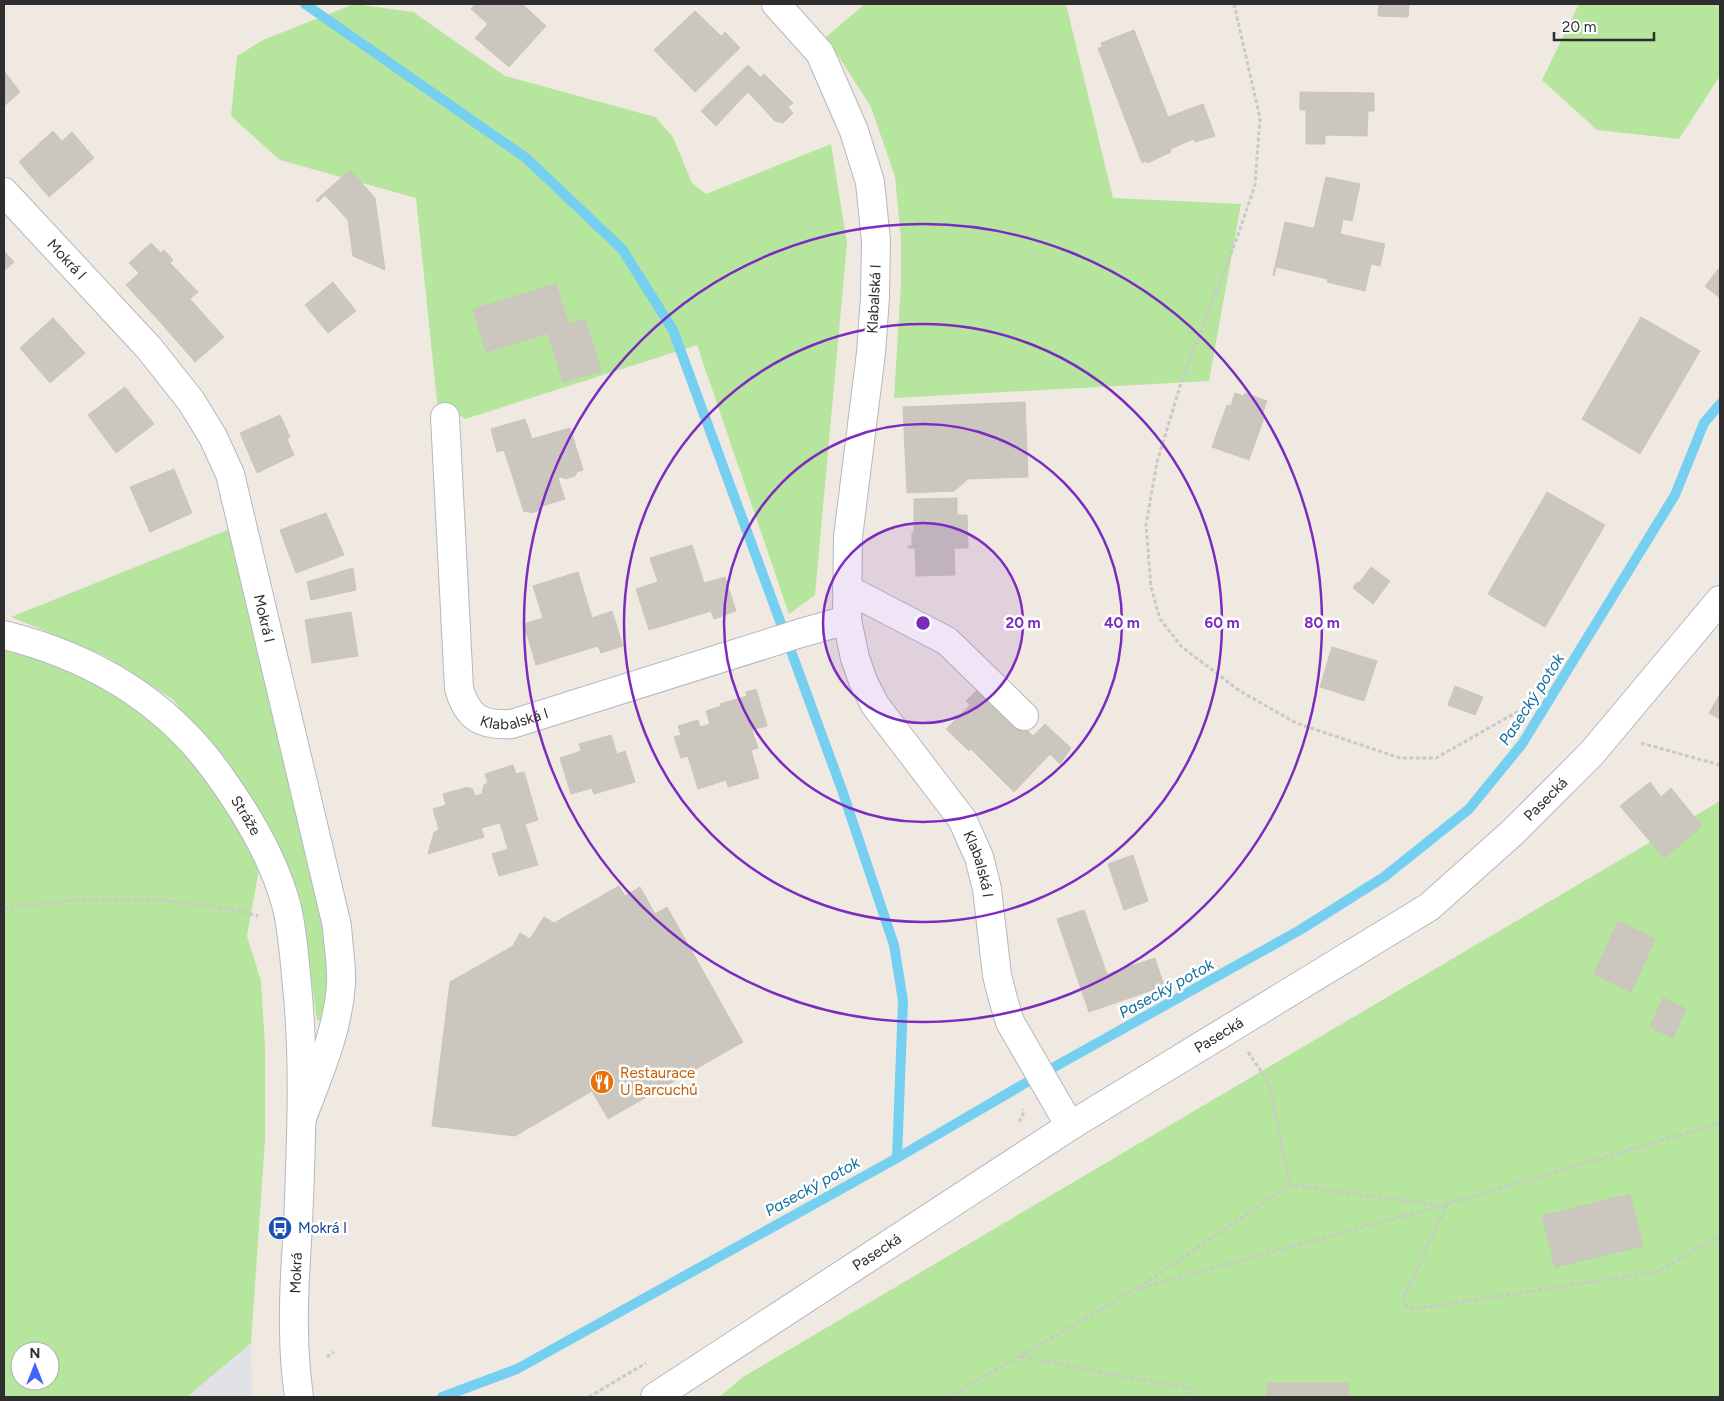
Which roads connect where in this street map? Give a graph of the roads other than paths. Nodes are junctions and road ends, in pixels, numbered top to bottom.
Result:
1 (776, 4) edge
2 (4, 192) edge
3 (445, 417) dead end
4 (847, 589) junction
5 (1720, 600) edge
6 (847, 620) junction
7 (4, 635) edge
8 (1024, 716) dead end
9 (302, 1118) junction
10 (1070, 1126) junction
11 (299, 1397) edge
12 (655, 1397) edge

1 - 4 street, Klabalská I
2 - 9 street, Mokrá I
3 - 6 street, Klabalská I
4 - 6 street, Klabalská I
4 - 8 street
5 - 10 street, Pasecká
6 - 10 street, Klabalská I
7 - 9 street, Stráže
9 - 11 street, Mokrá
10 - 12 street, Pasecká

